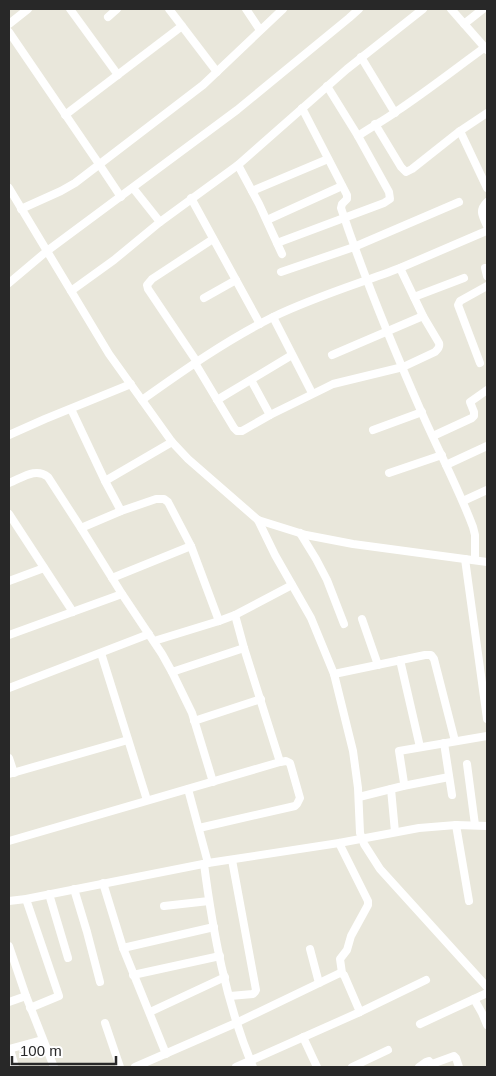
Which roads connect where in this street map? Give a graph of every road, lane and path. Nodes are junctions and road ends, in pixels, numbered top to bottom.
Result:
1 (28, 9) edge
2 (70, 9) edge
3 (117, 9) edge
4 (170, 9) edge
5 (246, 9) edge
6 (283, 9) edge
7 (359, 9) edge
8 (423, 9) edge
9 (451, 9) edge
10 (483, 9) edge
11 (108, 17) dead end
12 (9, 24) edge
13 (464, 24) junction
14 (182, 26) junction
15 (260, 30) junction
16 (9, 32) edge
17 (486, 49) edge
18 (361, 57) junction
19 (217, 72) junction
20 (118, 75) junction
21 (327, 86) junction
22 (302, 108) junction
23 (395, 113) junction
24 (487, 113) edge
25 (65, 115) junction
26 (374, 124) junction
27 (460, 131) junction
28 (358, 136) junction
29 (328, 159) junction
30 (100, 164) junction
31 (238, 165) junction
32 (342, 186) junction
33 (9, 188) edge
34 (133, 188) junction
35 (487, 188) edge
36 (252, 191) junction
37 (121, 197) junction
38 (191, 198) junction
39 (459, 202) dead end
40 (487, 202) edge
41 (22, 209) junction
42 (345, 219) junction
43 (267, 220) junction
44 (160, 222) junction
45 (487, 226) edge
46 (487, 231) edge
47 (213, 239) junction
48 (277, 243) junction
49 (354, 247) junction
50 (47, 251) junction
51 (282, 254) dead end
52 (400, 268) junction
53 (281, 272) dead end
54 (464, 278) dead end
55 (236, 280) junction
56 (366, 280) junction
57 (9, 283) edge
58 (487, 286) edge
59 (71, 291) junction
60 (204, 298) dead end
61 (414, 298) junction
62 (423, 316) junction
63 (273, 317) junction
64 (260, 324) junction
65 (387, 331) junction
66 (292, 355) junction
67 (332, 355) dead end
68 (196, 362) junction
69 (480, 363) dead end
70 (403, 367) junction
71 (251, 380) junction
72 (131, 384) junction
73 (487, 390) edge
74 (312, 393) junction
75 (142, 400) junction
76 (217, 400) junction
77 (71, 408) junction
78 (422, 412) junction
79 (270, 415) junction
80 (373, 430) dead end
81 (9, 435) edge
82 (434, 436) junction
83 (172, 442) junction
84 (487, 446) edge
85 (442, 455) junction
86 (446, 465) junction
87 (389, 473) dead end
88 (105, 481) junction
89 (9, 483) edge
90 (487, 490) edge
91 (463, 501) junction
92 (121, 511) junction
93 (9, 514) edge
94 (258, 520) junction
95 (81, 528) junction
96 (300, 533) junction
97 (191, 546) junction
98 (465, 559) junction
99 (475, 560) junction
100 (487, 562) edge
101 (44, 568) junction
102 (112, 578) junction
103 (9, 581) edge
104 (292, 585) junction
105 (122, 594) junction
106 (73, 612) junction
107 (235, 615) junction
108 (362, 620) dead end
109 (219, 621) junction
110 (344, 624) dead end
111 (9, 635) edge
112 (151, 638) junction
113 (244, 648) junction
114 (101, 653) junction
115 (400, 660) junction
116 (378, 664) junction
117 (172, 672) junction
118 (334, 674) junction
119 (9, 688) edge
120 (261, 699) junction
121 (486, 702) edge
122 (487, 719) edge
123 (194, 721) junction
124 (487, 736) edge
125 (128, 740) junction
126 (455, 741) junction
127 (444, 743) junction
128 (420, 747) junction
129 (9, 758) edge
130 (280, 762) junction
131 (467, 764) dead end
132 (11, 774) edge
133 (449, 777) junction
134 (213, 782) junction
135 (403, 786) junction
136 (188, 789) junction
137 (391, 789) junction
138 (452, 796) dead end
139 (359, 797) junction
140 (147, 800) junction
141 (456, 825) junction
142 (475, 825) junction
143 (487, 826) edge
144 (199, 828) junction
145 (395, 832) junction
146 (362, 839) junction
147 (9, 841) edge
148 (339, 843) junction
149 (232, 860) junction
150 (206, 863) junction
151 (103, 883) junction
152 (74, 889) junction
153 (49, 894) junction
154 (26, 899) junction
155 (9, 901) edge
156 (209, 901) junction
157 (469, 901) dead end
158 (164, 906) dead end
159 (214, 927) junction
160 (9, 946) edge
161 (123, 948) junction
162 (310, 950) dead end
163 (10, 956) edge
164 (220, 956) junction
165 (68, 958) dead end
166 (342, 973) junction
167 (133, 975) junction
168 (224, 977) junction
169 (426, 980) dead end
170 (100, 982) dead end
171 (319, 983) junction
172 (487, 986) edge
173 (487, 993) edge
174 (26, 996) junction
175 (230, 996) junction
176 (474, 999) junction
177 (9, 1002) edge
178 (30, 1008) junction
179 (150, 1012) junction
180 (360, 1012) junction
181 (105, 1023) dead end
182 (236, 1023) junction
183 (420, 1024) dead end
184 (487, 1025) edge
185 (303, 1037) junction
186 (42, 1040) junction
187 (9, 1049) edge
188 (388, 1050) dead end
189 (166, 1054) junction
190 (252, 1064) edge
191 (433, 1066) edge
192 (15, 1067) edge
193 (54, 1067) edge
194 (120, 1067) edge
195 (135, 1067) edge
196 (236, 1067) edge
197 (317, 1067) edge
198 (352, 1067) edge
199 (419, 1067) edge
200 (459, 1067) edge

1 - 12 street
2 - 20 street
3 - 11 street
4 - 14 street
5 - 15 street
6 - 15 street
7 - 34 street
8 - 18 street
9 - 13 street
10 - 13 street
13 - 17 street
14 - 19 street
14 - 20 street
15 - 19 street
16 - 25 street
17 - 23 street
18 - 21 street
18 - 23 street
19 - 30 street
20 - 25 street
21 - 22 street
21 - 28 street
22 - 29 street
22 - 31 street
23 - 26 street
24 - 27 street
25 - 30 street
26 - 27 street
26 - 28 street
27 - 35 street
28 - 42 street
29 - 32 street
29 - 36 street
30 - 37 street
30 - 41 street
31 - 36 street
31 - 38 street
32 - 42 street
32 - 43 street
33 - 41 street
34 - 37 street
34 - 44 street
36 - 43 street
37 - 50 street
38 - 44 street
38 - 47 street
39 - 49 street
40 - 45 street
41 - 50 street
42 - 48 street
42 - 49 street
43 - 48 street
44 - 59 street
46 - 52 street
47 - 55 street
47 - 68 street
48 - 51 street
49 - 53 street
49 - 56 street
50 - 57 street
50 - 59 street
52 - 56 street
52 - 61 street
54 - 61 street
55 - 60 street
55 - 64 street
56 - 63 street
56 - 65 street
58 - 69 street
59 - 72 street
61 - 62 street
62 - 65 street
62 - 70 street
63 - 64 street
63 - 66 street
64 - 68 street
65 - 67 street
65 - 70 street
66 - 71 street
66 - 74 street
68 - 75 street
68 - 76 street
70 - 74 street
70 - 78 street
71 - 76 street
71 - 79 street
72 - 75 street
72 - 77 street
73 - 82 street
74 - 79 street
75 - 83 street
76 - 79 street
77 - 81 street
77 - 88 street
78 - 80 street
78 - 82 street
82 - 85 street
83 - 88 street
83 - 94 street
84 - 86 street
85 - 86 street
85 - 87 street
86 - 91 street
88 - 92 street
89 - 95 street
90 - 91 street
91 - 99 street
92 - 95 street
92 - 97 street
93 - 101 street
94 - 96 street
94 - 104 street
95 - 102 street
96 - 98 street
96 - 110 street
97 - 102 street
97 - 109 street
98 - 99 street
98 - 121 street
99 - 100 street
101 - 103 street
101 - 106 street
102 - 105 street
104 - 107 street
104 - 118 street
105 - 106 street
105 - 112 street
106 - 111 street
107 - 109 street
107 - 113 street
108 - 116 street
109 - 112 street
112 - 114 street
112 - 117 street
113 - 117 street
113 - 120 street
114 - 119 street
114 - 125 street
115 - 116 street
115 - 126 street
115 - 128 street
116 - 118 street
117 - 123 street
118 - 139 street
120 - 123 street
120 - 130 street
121 - 122 street
123 - 134 street
124 - 126 street
125 - 132 street
125 - 140 street
126 - 127 street
127 - 128 street
127 - 133 street
128 - 135 street
129 - 132 street
130 - 134 street
130 - 144 street
131 - 142 street
133 - 135 street
133 - 138 street
134 - 136 street
135 - 137 street
136 - 140 street
136 - 144 street
137 - 139 street
137 - 145 street
139 - 146 street
140 - 147 street
141 - 142 street
141 - 145 street
141 - 157 street
142 - 143 street
144 - 150 street
145 - 146 street
146 - 148 street
146 - 172 street
148 - 149 street
148 - 166 street
149 - 150 street
149 - 175 street
150 - 151 street
150 - 156 street
151 - 152 street
151 - 161 street
152 - 153 street
152 - 170 street
153 - 154 street
153 - 165 street
154 - 155 street
154 - 178 street
156 - 158 street
156 - 159 street
159 - 161 street
159 - 164 street
160 - 163 street
161 - 167 street
162 - 171 street
163 - 174 street
164 - 167 street
164 - 168 street
166 - 171 street
166 - 180 street
167 - 179 street
168 - 175 street
168 - 179 street
169 - 180 street
171 - 182 street
173 - 176 street
174 - 177 street
174 - 178 street
175 - 182 street
176 - 183 street
176 - 184 street
178 - 186 street
179 - 189 street
180 - 185 street
181 - 194 street
182 - 189 street
182 - 190 street
185 - 190 street
185 - 197 street
186 - 187 street
186 - 193 street
187 - 192 street
188 - 198 street
189 - 195 street
190 - 196 street
191 - 199 street
191 - 200 street

